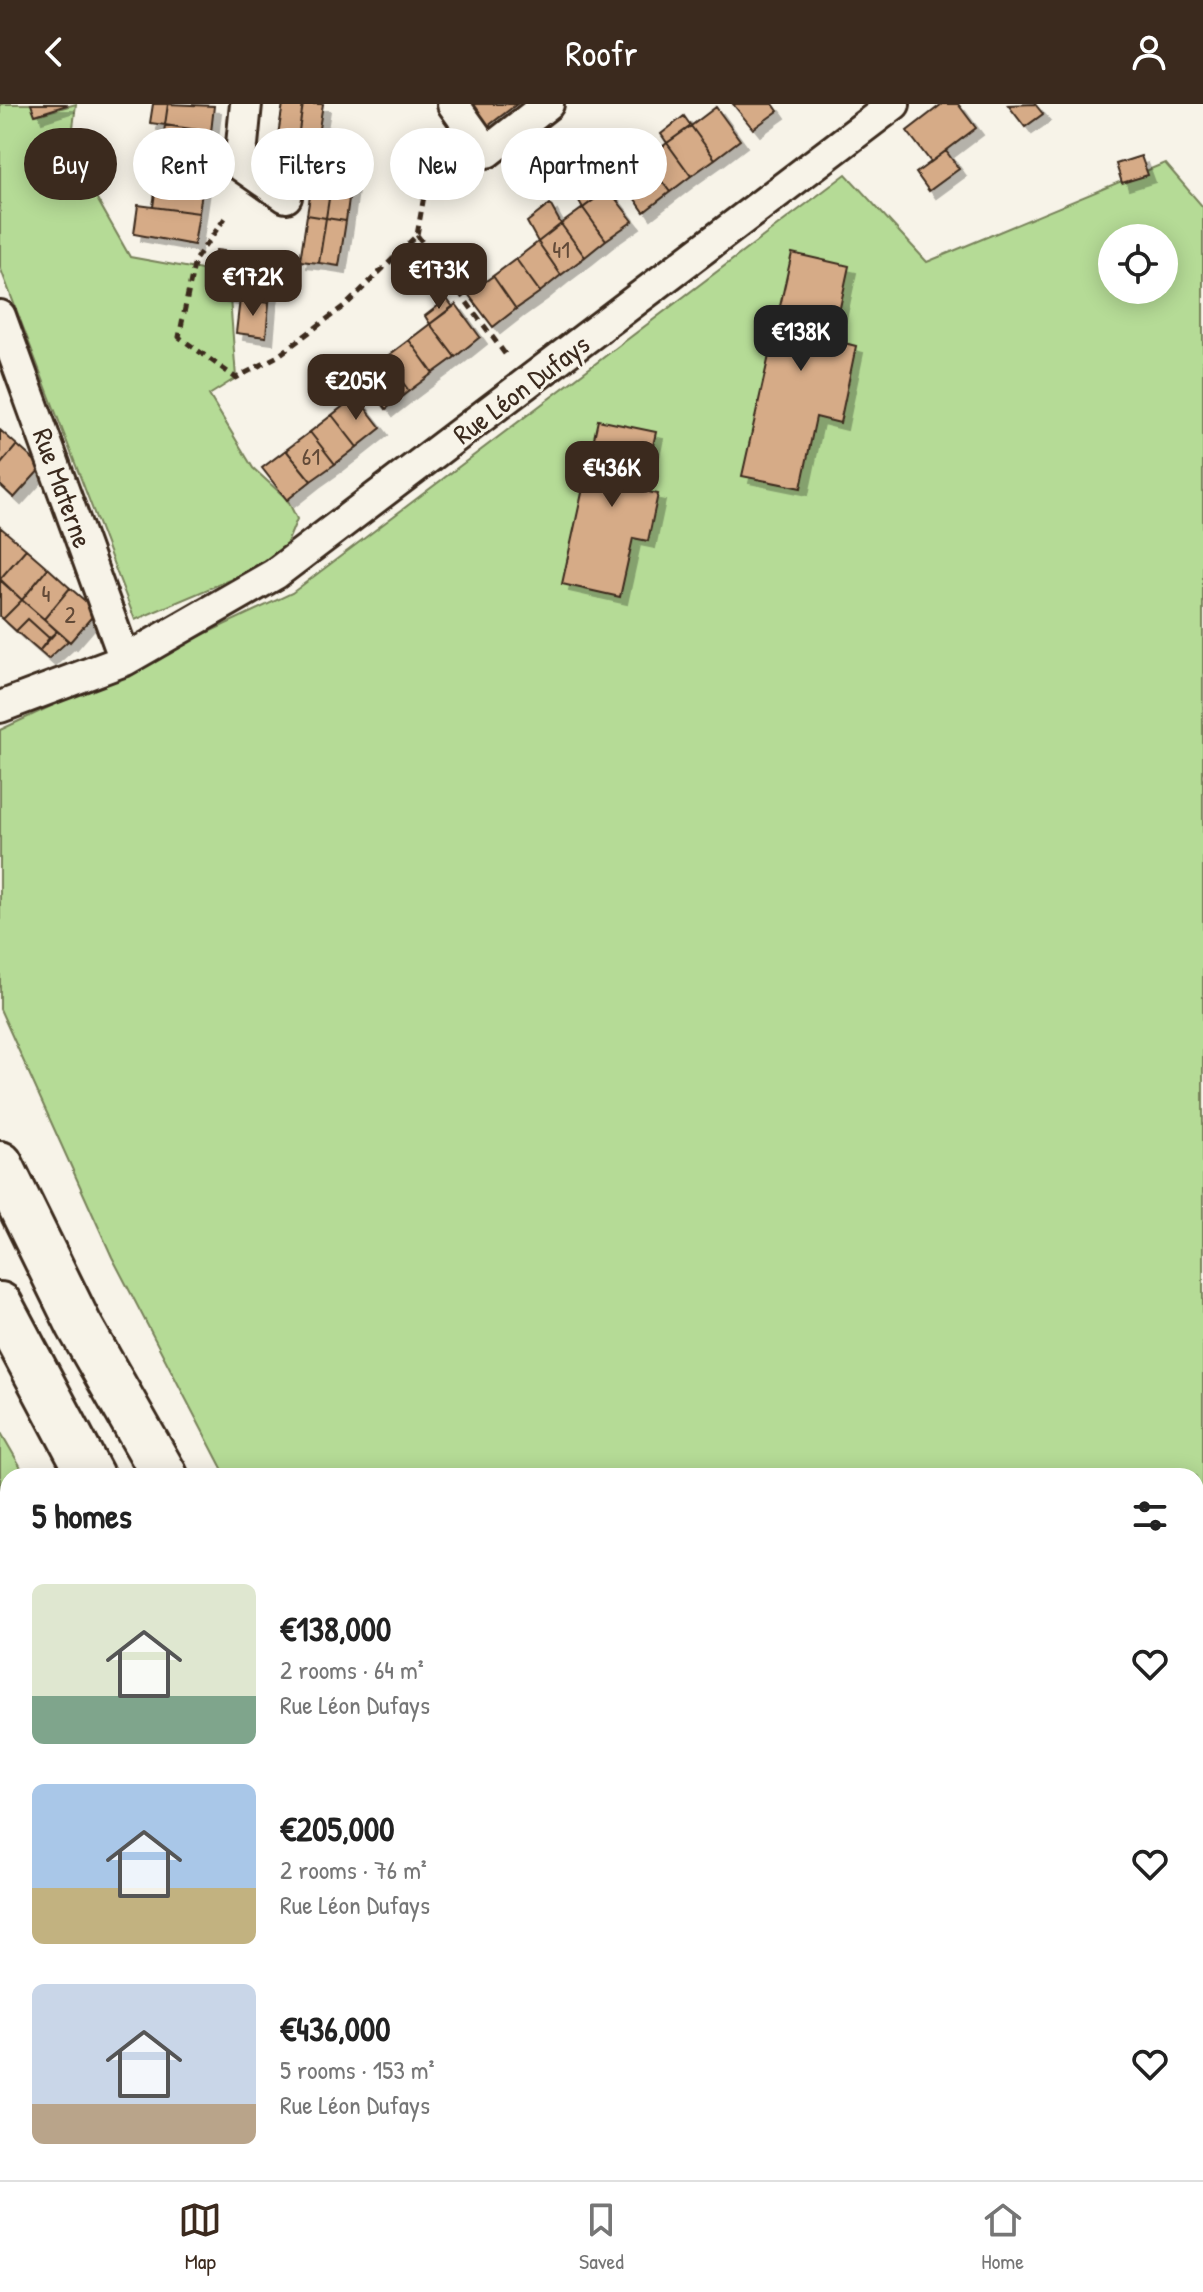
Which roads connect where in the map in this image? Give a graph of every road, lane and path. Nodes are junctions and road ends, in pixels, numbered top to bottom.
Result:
1 (246, 104) edge
2 (548, 104) edge
3 (894, 104) edge
4 (444, 112) edge
5 (487, 152) joint
6 (251, 173) edge
7 (423, 200) edge
8 (225, 218) dead end
9 (417, 235) junction
10 (0, 316) edge
11 (526, 385) junction
12 (125, 660) junction
13 (0, 707) edge
14 (0, 1164) edge
15 (0, 1305) edge
16 (87, 1468) edge
17 (160, 1468) edge

1 - 6 street
2 - 5 street
3 - 11 street, Rue Léon Dufays
4 - 5 street
7 - 9 path
8 - 9 path
9 - 11 path
10 - 12 street, Rue Materne
11 - 12 street, Rue Léon Dufays
12 - 13 street, Rue Léon Dufays
14 - 17 highway
15 - 16 highway

